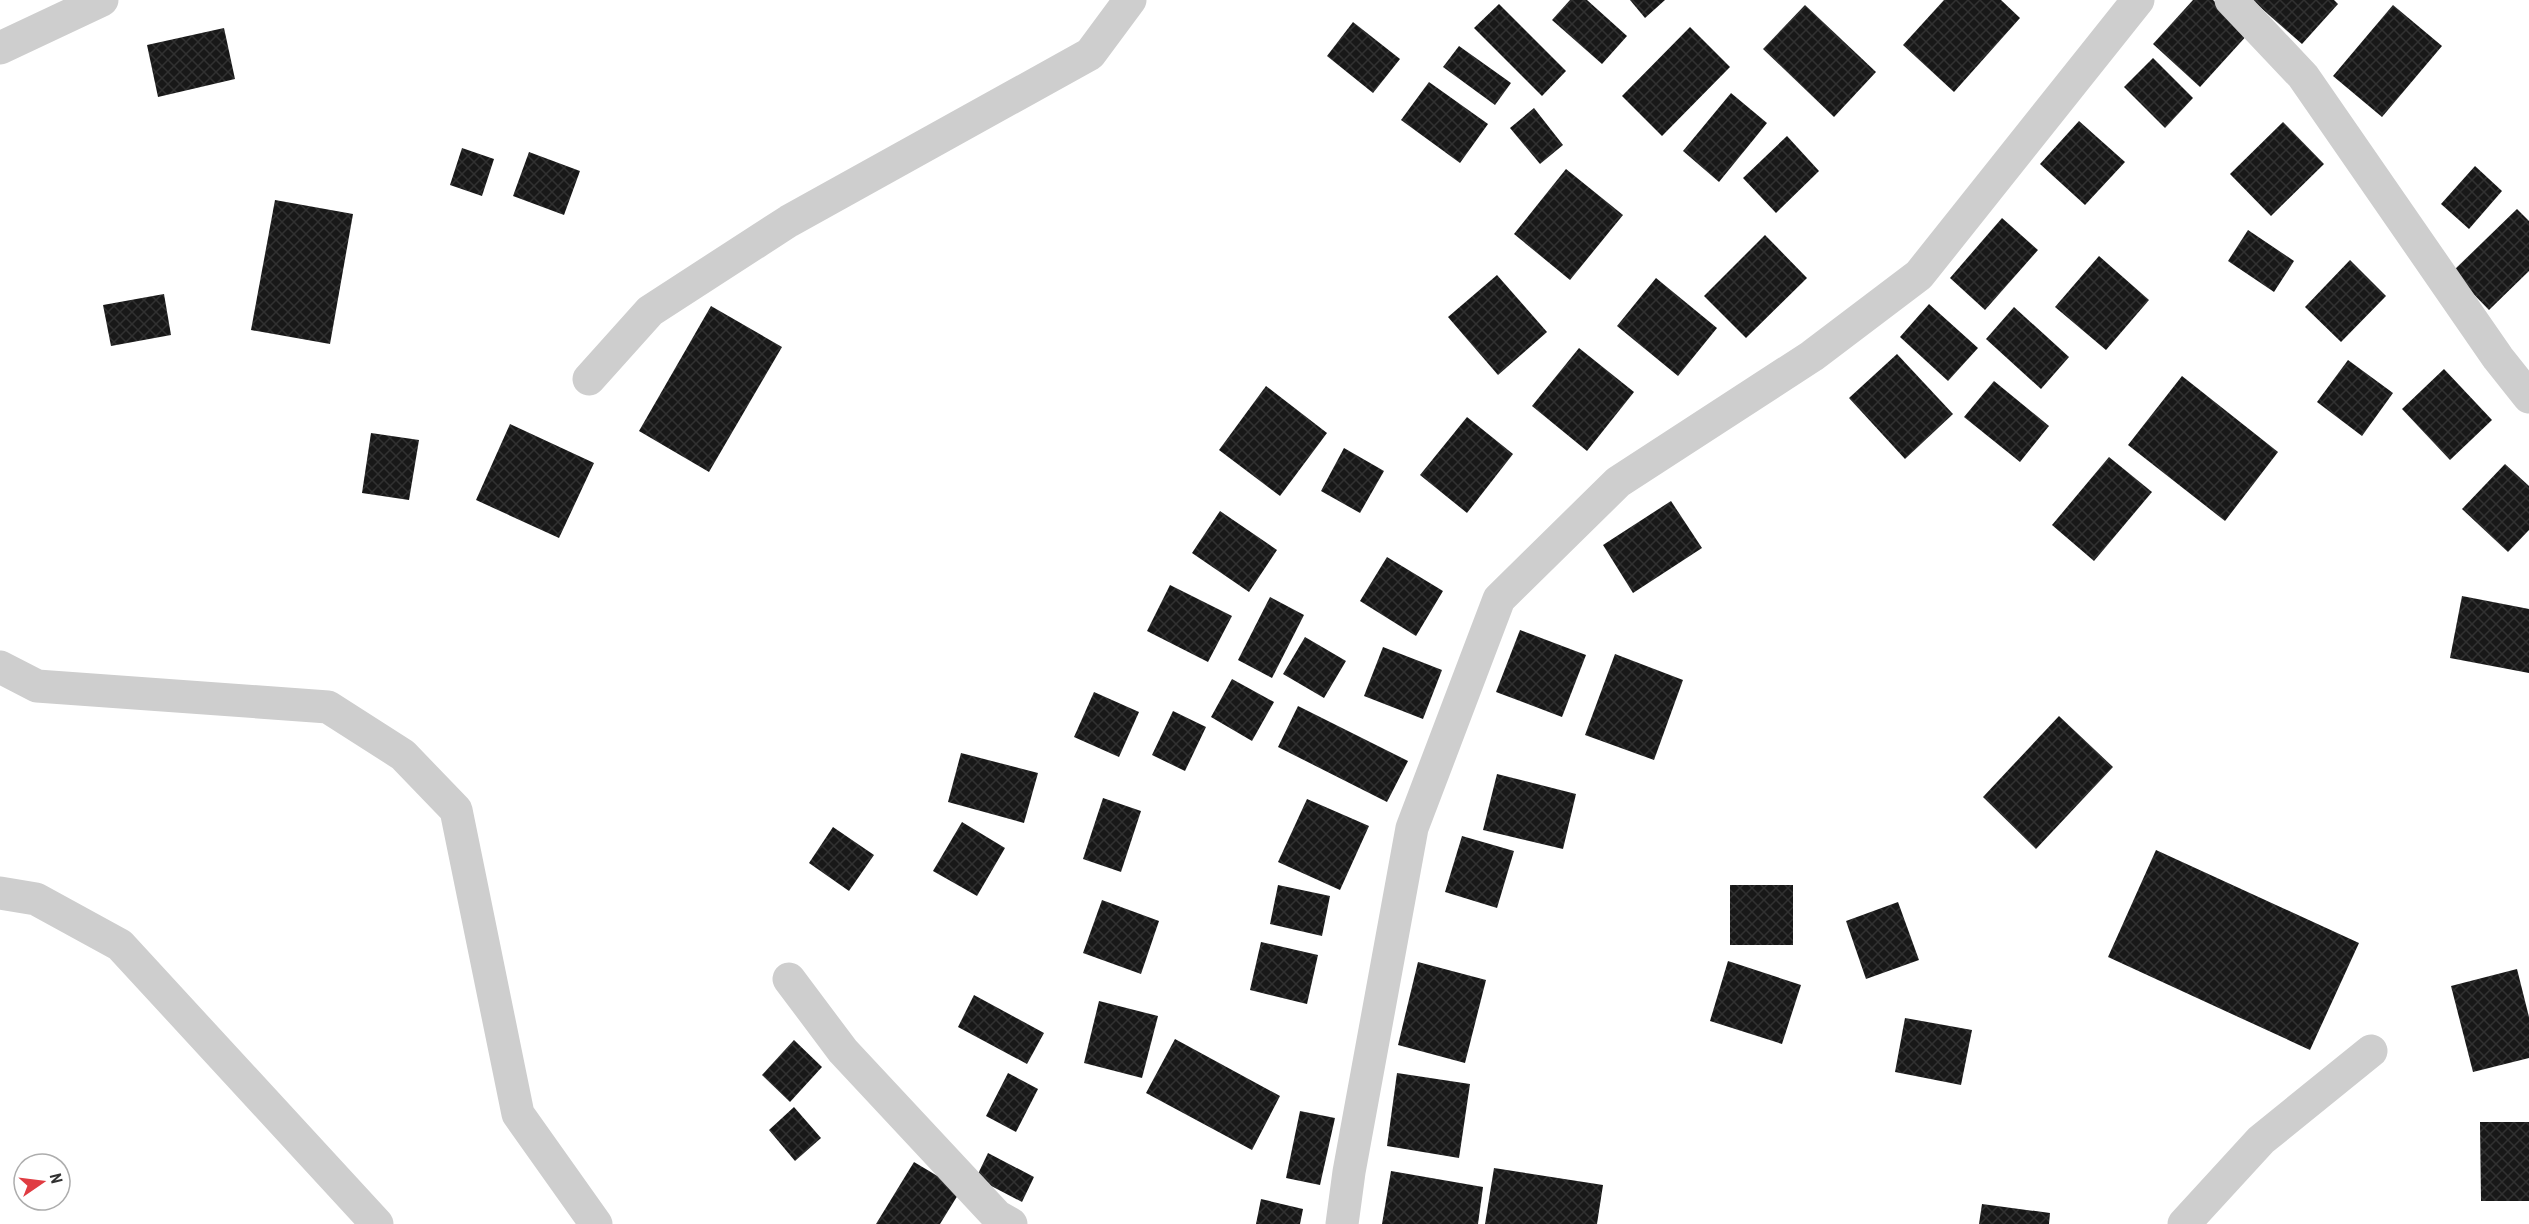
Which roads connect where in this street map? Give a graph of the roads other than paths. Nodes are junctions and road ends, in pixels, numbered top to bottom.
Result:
1 (102, 0) edge
2 (1130, 0) edge
3 (2138, 0) edge
4 (2231, 0) edge
5 (0, 48) edge
6 (590, 379) dead end
7 (2529, 397) edge
8 (0, 667) edge
9 (0, 893) edge
10 (789, 979) dead end
11 (2371, 1051) dead end
12 (377, 1224) edge
13 (596, 1224) edge
14 (1011, 1224) edge
15 (1342, 1224) edge
16 (2184, 1224) edge

1 - 5 street
2 - 6 street
3 - 15 street
4 - 7 street
8 - 13 street
9 - 12 street
10 - 14 street
11 - 16 street

